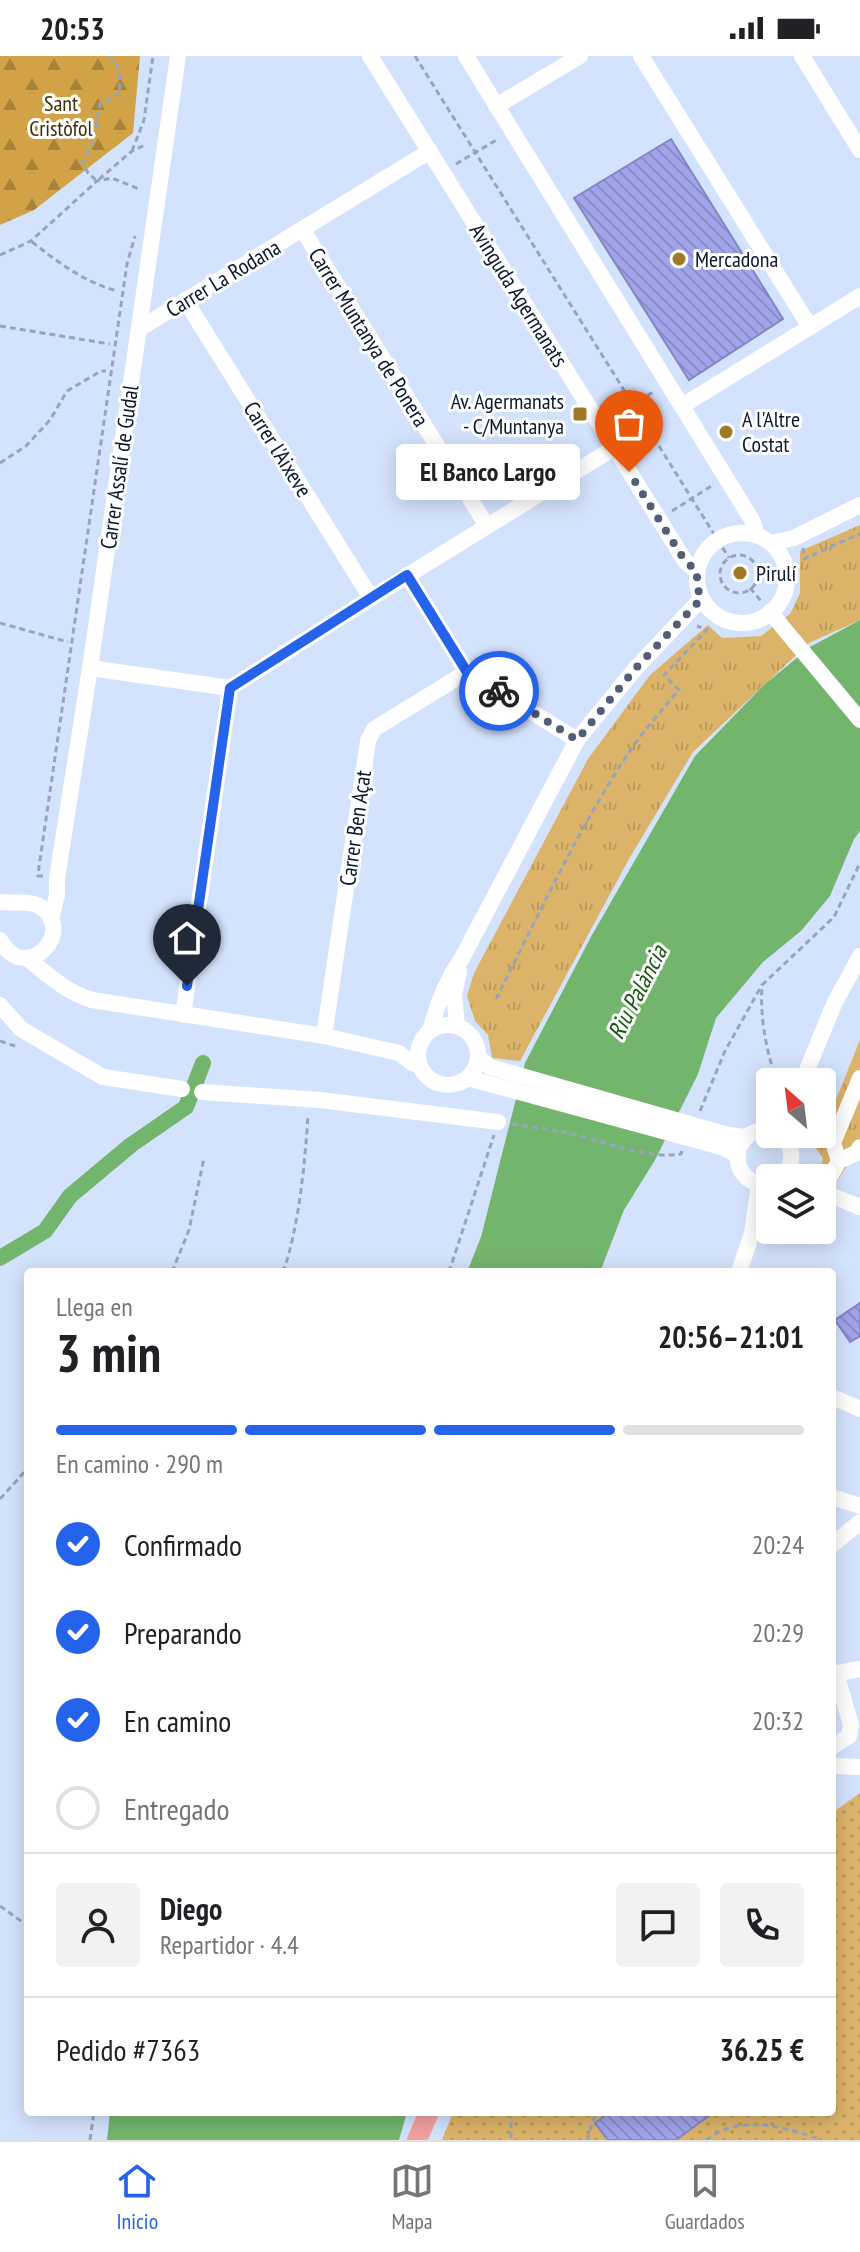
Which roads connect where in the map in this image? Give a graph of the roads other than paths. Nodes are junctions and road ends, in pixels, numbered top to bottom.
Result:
1 (178, 56) edge
2 (370, 56) edge
3 (466, 56) edge
4 (580, 56) edge
5 (641, 56) edge
6 (802, 56) edge
7 (496, 106) junction
8 (860, 150) edge
9 (430, 151) junction
10 (302, 229) junction
11 (860, 296) edge
12 (185, 300) junction
13 (810, 327) junction
14 (139, 329) junction
15 (682, 406) junction
16 (614, 448) junction
17 (860, 505) edge
18 (487, 526) junction
19 (798, 535) junction
20 (764, 539) junction
21 (783, 559) junction
22 (697, 571) junction
23 (407, 575) junction
24 (371, 598) junction
25 (701, 599) junction
26 (770, 612) junction
27 (715, 614) junction
28 (682, 621) junction
29 (90, 668) junction
30 (467, 672) junction
31 (230, 688) junction
32 (860, 720) edge
33 (577, 740) junction
34 (57, 878) junction
35 (16, 903) edge
36 (0, 920) edge
37 (51, 920) junction
38 (0, 940) edge
39 (47, 948) junction
40 (860, 956) edge
41 (27, 958) junction
42 (462, 958) junction
43 (52, 977) junction
44 (0, 1005) edge
45 (183, 1015) junction
46 (457, 1025) junction
47 (324, 1036) junction
48 (425, 1037) junction
49 (399, 1053) junction
50 (479, 1058) junction
51 (419, 1065) junction
52 (808, 1068) edge
53 (468, 1078) junction
54 (860, 1078) edge
55 (182, 1089) dead end
56 (202, 1092) dead end
57 (498, 1122) road end
58 (756, 1132) edge
59 (746, 1137) junction
60 (860, 1147) edge
61 (789, 1148) edge
62 (737, 1155) junction
63 (839, 1161) junction
64 (791, 1162) edge
65 (836, 1166) edge
66 (756, 1182) edge
67 (836, 1198) edge
68 (860, 1207) edge
69 (756, 1217) edge
70 (740, 1268) edge
71 (836, 1399) edge
72 (860, 1409) edge
73 (836, 1498) edge
74 (860, 1506) edge
75 (860, 1522) edge
76 (836, 1542) edge
77 (860, 1669) edge
78 (836, 1674) edge
79 (836, 1680) edge
80 (836, 1744) edge
81 (836, 1766) edge
82 (860, 1767) edge
83 (427, 2116) edge
84 (417, 2140) edge

1 - 14 street, Carrer Assalí de Gudal
2 - 9 street, Avinguda Agermanats
3 - 7 street
4 - 7 street
5 - 13 street
6 - 8 street
7 - 15 street
9 - 10 street, Carrer La Rodana
9 - 16 street, Avinguda Agermanats
10 - 12 street, Carrer La Rodana
10 - 18 street, Carrer Muntanya de Ponera
11 - 13 street
12 - 14 street, Carrer La Rodana
12 - 24 street, Carrer l'Aixeve
13 - 15 street
14 - 29 street, Carrer Assalí de Gudal
15 - 20 street
16 - 18 street
16 - 22 street, Avinguda Agermanats
17 - 19 street
18 - 23 street
19 - 20 street
19 - 21 street
20 - 21 street
20 - 22 street
21 - 26 street
22 - 25 street
23 - 24 street
23 - 30 street
24 - 31 street
25 - 27 street
25 - 28 street
26 - 27 street
26 - 32 street
27 - 28 street
28 - 33 street
29 - 31 street
29 - 34 street, Carrer Assalí de Gudal
30 - 33 street
30 - 47 street, Carrer Ben Açat
31 - 45 street
33 - 42 street
34 - 35 street
34 - 37 street, Carrer Assalí de Gudal
35 - 36 street
35 - 37 street
37 - 39 street, Carrer Assalí de Gudal
38 - 41 street
39 - 41 street
39 - 43 street, Carrer Assalí de Gudal
40 - 52 street
41 - 43 street
42 - 46 street
42 - 48 street
43 - 45 street
44 - 55 street
45 - 47 street
46 - 48 street
46 - 50 street
47 - 49 street
48 - 49 street
48 - 51 street
49 - 51 street
50 - 53 street
50 - 59 street
51 - 53 street
53 - 62 street
54 - 63 street
56 - 57 street
58 - 59 street
59 - 62 street
60 - 63 street
61 - 64 street
62 - 66 street
63 - 65 street
67 - 68 street
69 - 70 street
71 - 72 street
73 - 74 street
75 - 76 street
77 - 78 street
79 - 80 street
81 - 82 street
83 - 84 main road

